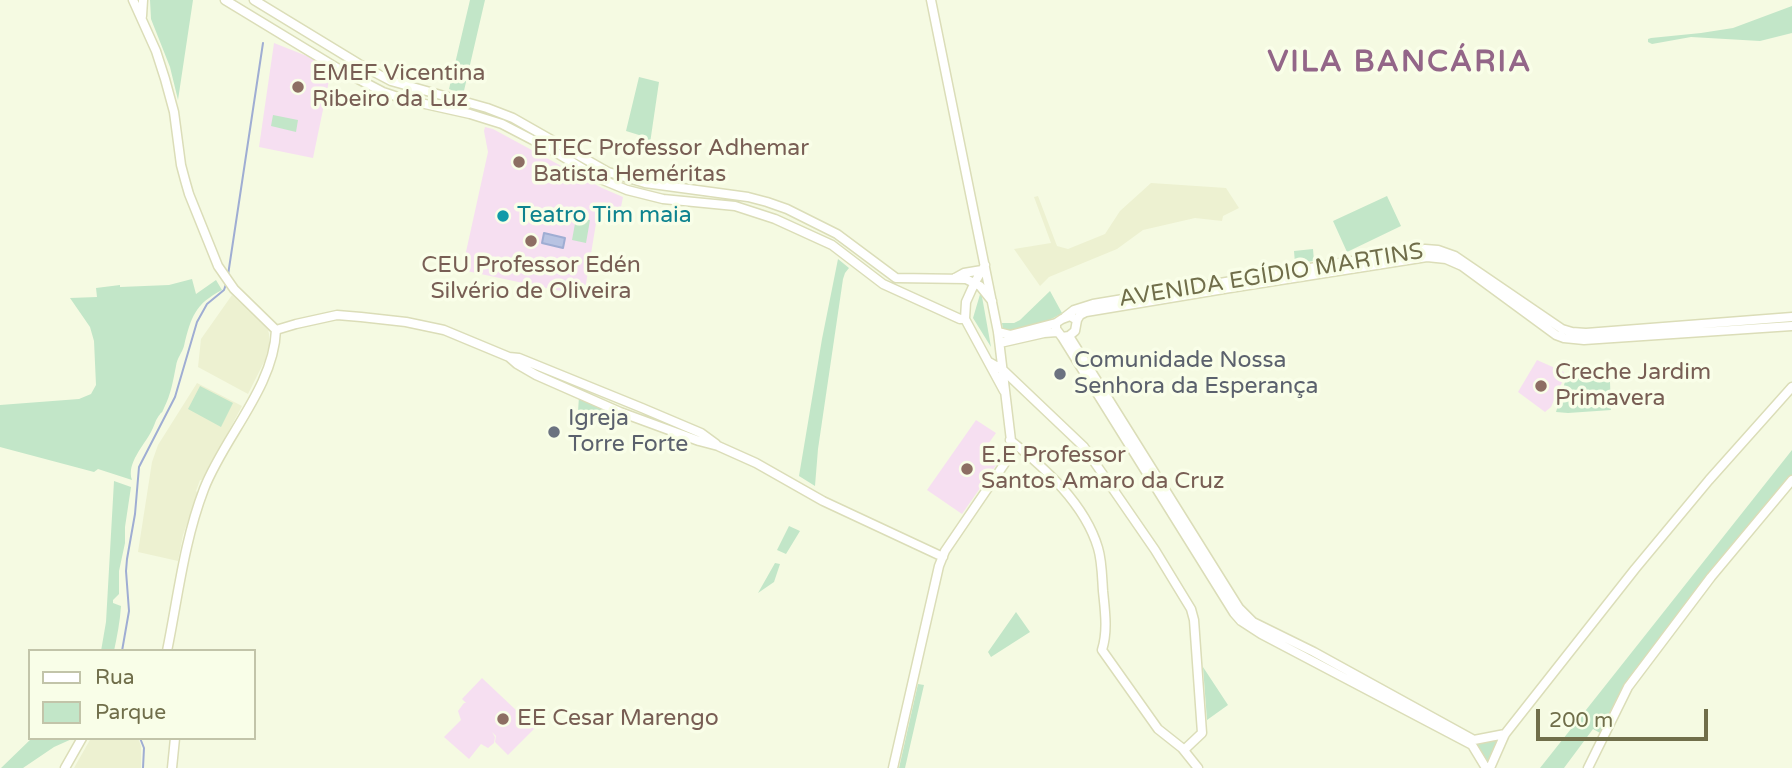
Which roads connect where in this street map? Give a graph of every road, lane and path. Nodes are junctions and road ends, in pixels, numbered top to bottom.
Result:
1 (133, 0) edge
2 (143, 0) edge
3 (225, 0) edge
4 (254, 0) edge
5 (931, 0) edge
6 (141, 19) junction
7 (359, 64) junction
8 (337, 68) junction
9 (544, 134) junction
10 (527, 138) junction
11 (983, 268) junction
12 (956, 278) junction
13 (975, 282) junction
14 (992, 301) junction
15 (1065, 317) junction
16 (1792, 317) edge
17 (965, 319) junction
18 (1077, 320) junction
19 (1792, 327) edge
20 (276, 330) junction
21 (998, 332) junction
22 (1061, 332) junction
23 (1000, 342) junction
24 (509, 357) junction
25 (989, 362) junction
26 (1003, 370) junction
27 (576, 380) junction
28 (1792, 387) edge
29 (572, 390) junction
30 (1005, 394) junction
31 (1010, 440) junction
32 (718, 446) junction
33 (1792, 480) edge
34 (943, 557) junction
35 (167, 649) edge
36 (1505, 734) junction
37 (81, 740) edge
38 (175, 740) edge
39 (1184, 750) junction
40 (65, 768) edge
41 (172, 768) edge
42 (893, 768) edge
43 (1198, 768) edge
44 (1488, 768) edge
45 (1588, 768) edge

1 - 6 main road
2 - 6 main road
3 - 8 main road
4 - 7 main road
5 - 11 main road
6 - 20 main road
7 - 8 main road
7 - 9 main road
8 - 10 main road
9 - 10 main road
9 - 12 main road
10 - 17 main road
11 - 12 main road
11 - 13 main road
11 - 14 main road
12 - 13 main road
13 - 14 main road
13 - 17 main road
14 - 21 main road
15 - 16 main road, AVENIDA EGÍDIO MARTINS
15 - 18 main road
15 - 22 main road, AVENIDA EGÍDIO MARTINS
17 - 25 main road
18 - 19 main road, AVENIDA EGÍDIO MARTINS
18 - 22 main road
20 - 24 main road
20 - 35 main road
21 - 22 main road
21 - 23 main road
22 - 23 main road
22 - 36 main road
22 - 44 main road
23 - 26 main road
24 - 27 main road
24 - 29 main road
25 - 26 main road
25 - 30 main road
26 - 30 main road
26 - 39 main road
27 - 29 main road
27 - 32 main road
28 - 36 main road
29 - 32 main road
30 - 31 main road
31 - 34 main road
31 - 39 main road
32 - 34 main road
33 - 45 main road
34 - 42 main road
36 - 44 main road
37 - 40 main road
38 - 41 main road
39 - 43 main road

